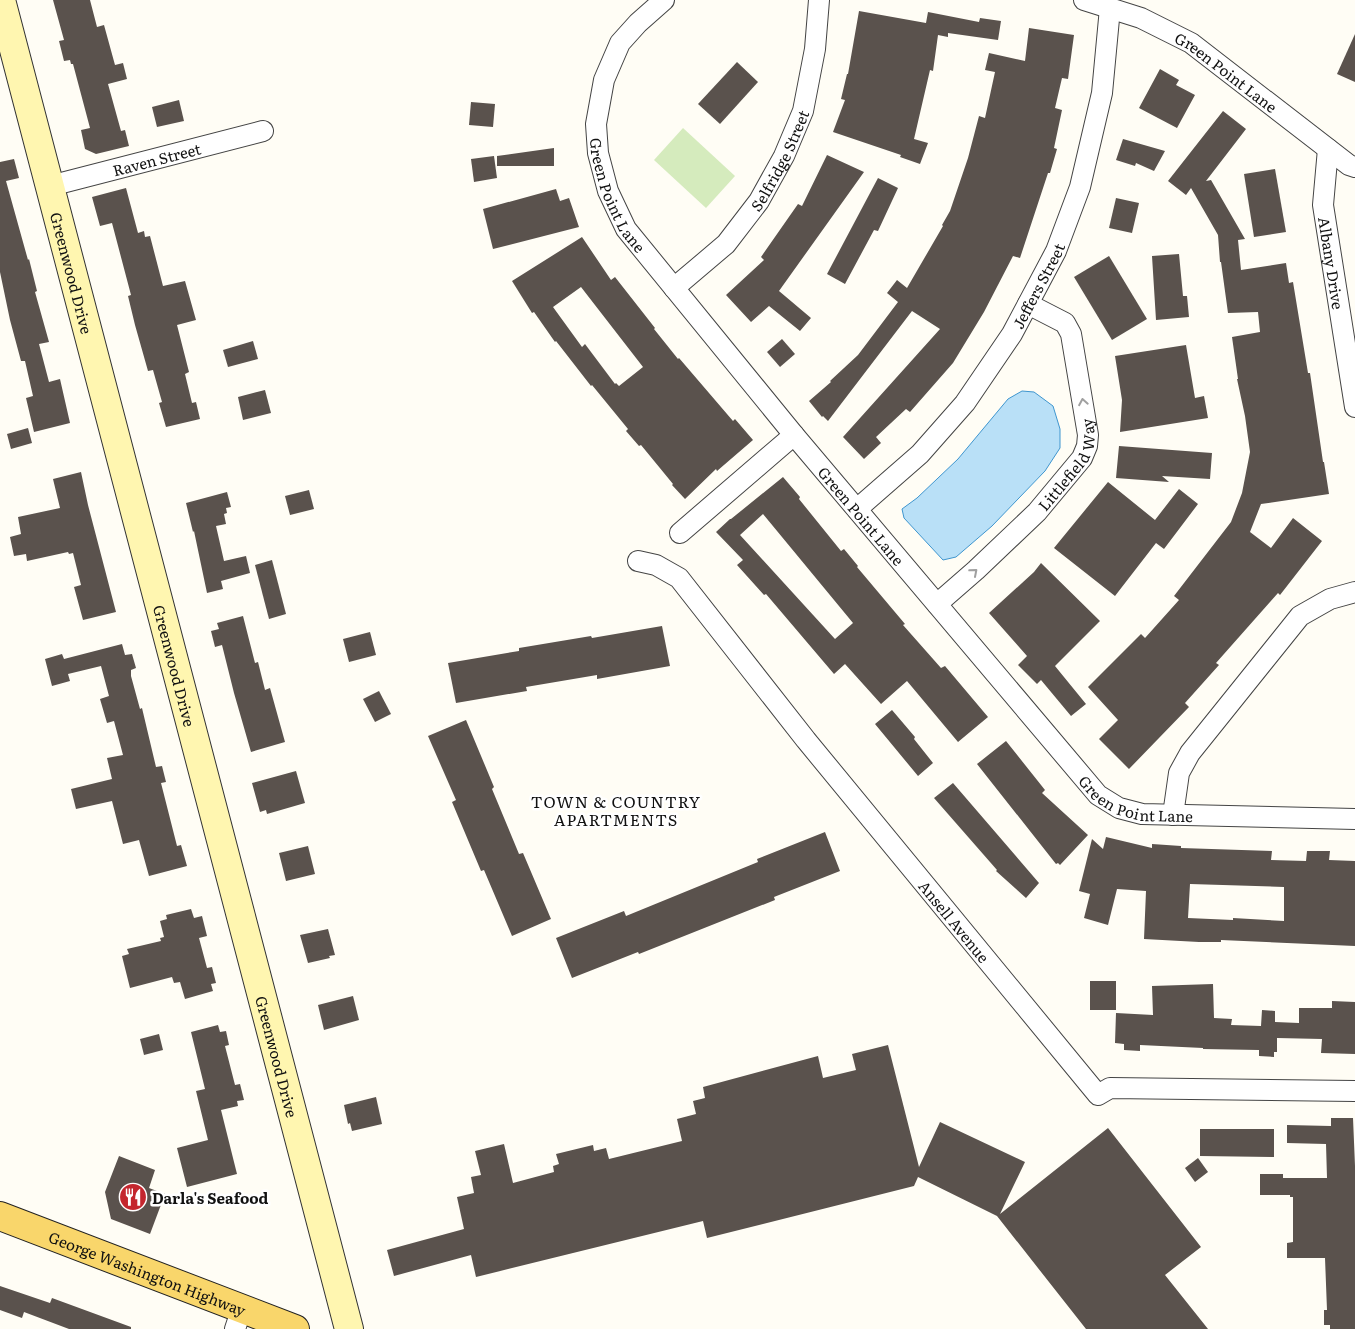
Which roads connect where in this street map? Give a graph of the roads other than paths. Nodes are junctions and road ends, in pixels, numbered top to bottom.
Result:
1 (1, 0) edge
2 (664, 0) edge
3 (818, 0) edge
4 (1084, 0) edge
5 (1110, 8) junction
6 (263, 131) dead end
7 (1328, 149) junction
8 (1355, 167) edge
9 (50, 186) junction
10 (674, 288) junction
11 (1028, 304) junction
12 (1355, 406) edge
13 (794, 435) junction
14 (857, 509) junction
15 (680, 533) dead end
16 (638, 560) dead end
17 (1355, 592) edge
18 (937, 604) junction
19 (1173, 815) junction
20 (1355, 819) edge
21 (1355, 1092) edge
22 (0, 1216) edge
23 (238, 1319) edge
24 (282, 1327) edge
25 (349, 1329) edge

1 - 9 street, Greenwood Drive
2 - 10 street, Green Point Lane
3 - 10 street, Selfridge Street
4 - 5 street, Green Point Lane
5 - 7 street, Green Point Lane
5 - 11 street, Jeffers Street
6 - 9 street, Raven Street
7 - 8 street, Green Point Lane
7 - 12 street, Albany Drive
9 - 25 street, Greenwood Drive
10 - 13 street, Green Point Lane
11 - 14 street, Jeffers Street
18 -> 11 street, Littlefield Way
13 - 14 street, Green Point Lane
13 - 15 street
14 - 18 street, Green Point Lane
16 - 21 street, Ansell Avenue
17 - 19 street
18 - 19 street, Green Point Lane
19 - 20 street, Green Point Lane
22 - 23 main road, George Washington Highway
23 - 24 main road, George Washington Highway

